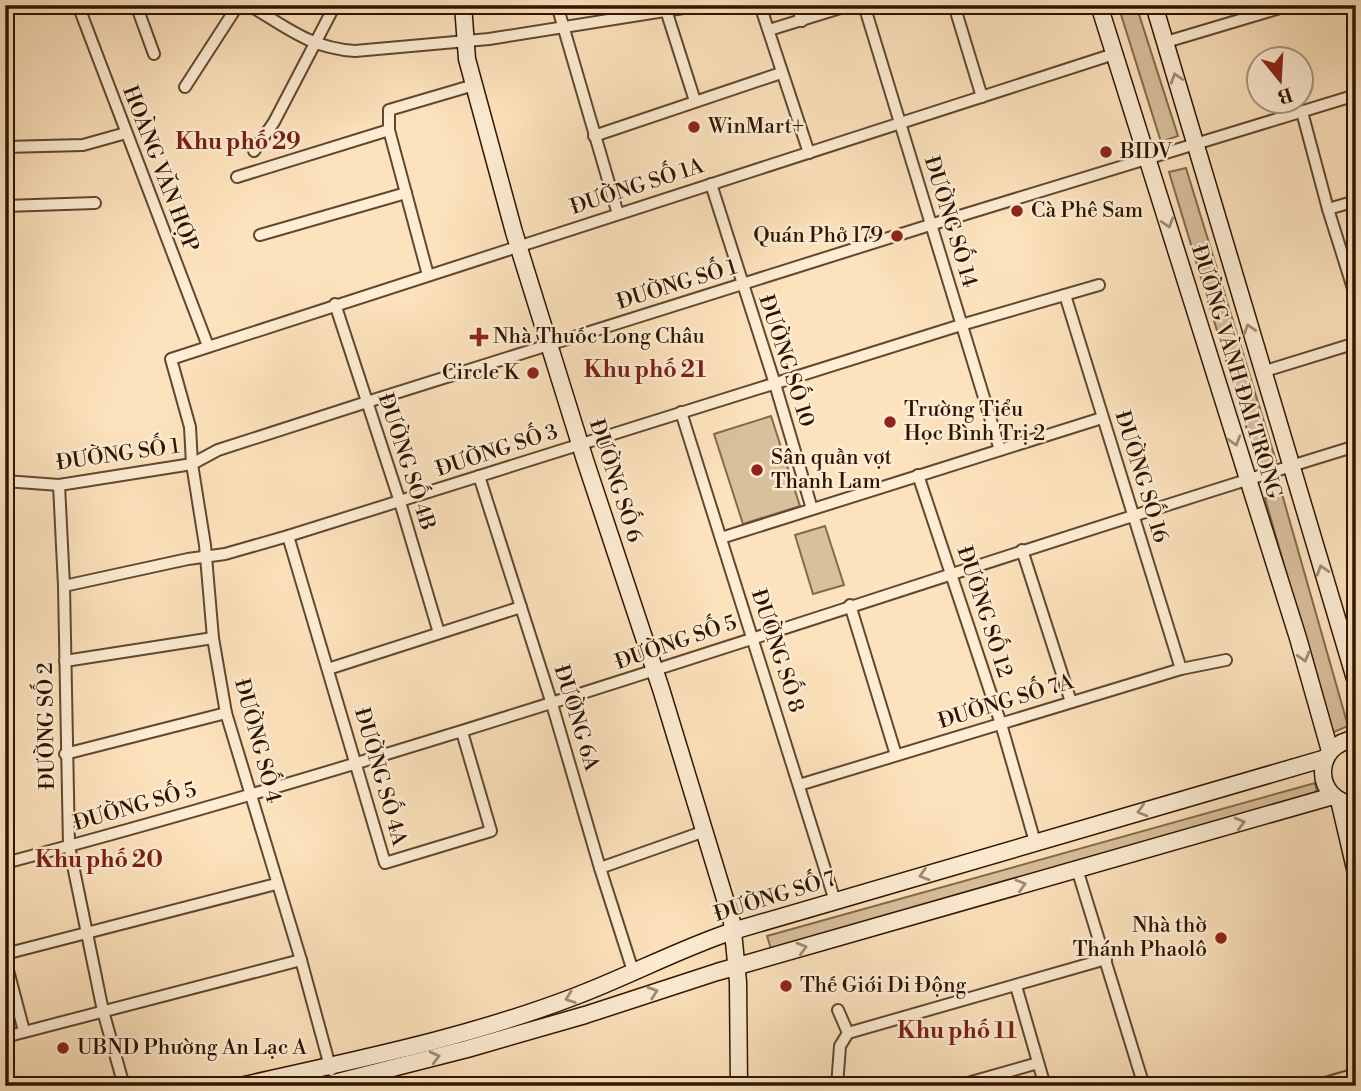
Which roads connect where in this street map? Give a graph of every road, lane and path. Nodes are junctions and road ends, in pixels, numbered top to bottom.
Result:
1 (78, 5) edge
2 (238, 5) edge
3 (249, 5) edge
4 (335, 5) edge
5 (463, 5) edge
6 (557, 5) edge
7 (626, 5) edge
8 (702, 5) edge
9 (760, 5) edge
10 (797, 5) edge
11 (850, 5) edge
12 (864, 5) edge
13 (954, 5) edge
14 (1099, 5) edge
15 (1154, 5) edge
16 (1290, 5) edge
17 (139, 8) edge
18 (665, 8) edge
19 (629, 18) junction
20 (802, 21) junction
21 (563, 28) junction
22 (769, 30) junction
23 (465, 42) junction
24 (1166, 42) junction
25 (313, 44) junction
26 (154, 54) dead end
27 (1114, 54) junction
28 (780, 73) junction
29 (474, 85) junction
30 (185, 87) dead end
31 (1356, 95) edge
32 (982, 97) junction
33 (695, 101) junction
34 (1316, 108) edge
35 (1288, 116) edge
36 (1303, 116) edge
37 (899, 124) junction
38 (389, 130) junction
39 (126, 133) junction
40 (594, 136) junction
41 (1196, 143) junction
42 (5, 147) edge
43 (254, 151) dead end
44 (809, 153) junction
45 (1148, 158) junction
46 (237, 177) dead end
47 (710, 184) junction
48 (406, 193) junction
49 (1356, 201) edge
50 (95, 203) dead end
51 (5, 206) edge
52 (1328, 209) junction
53 (618, 214) junction
54 (930, 225) junction
55 (260, 235) dead end
56 (518, 246) junction
57 (428, 275) junction
58 (742, 285) junction
59 (1099, 285) dead end
60 (1065, 295) junction
61 (1356, 298) edge
62 (335, 304) junction
63 (961, 325) junction
64 (1356, 343) edge
65 (208, 346) junction
66 (551, 346) junction
67 (171, 359) joint
68 (1262, 372) junction
69 (775, 384) junction
70 (367, 402) junction
71 (681, 412) junction
72 (1102, 418) junction
73 (580, 444) junction
74 (1356, 446) edge
75 (1000, 450) junction
76 (192, 464) junction
77 (1290, 466) junction
78 (918, 475) junction
79 (479, 476) junction
80 (1247, 479) junction
81 (5, 481) edge
82 (59, 485) junction
83 (400, 502) junction
84 (812, 509) junction
85 (1133, 515) junction
86 (288, 536) junction
87 (721, 538) junction
88 (1022, 550) junction
89 (206, 558) junction
90 (951, 573) junction
91 (64, 586) junction
92 (850, 606) junction
93 (521, 607) junction
94 (439, 633) junction
95 (214, 638) junction
96 (753, 638) junction
97 (1226, 660) dead end
98 (65, 661) junction
99 (328, 669) junction
100 (1181, 669) junction
101 (655, 672) junction
102 (1356, 682) edge
103 (1071, 702) junction
104 (552, 704) junction
105 (226, 713) junction
106 (1001, 724) junction
107 (462, 732) junction
108 (1356, 739) edge
109 (65, 754) junction
110 (896, 755) junction
111 (1328, 755) junction
112 (357, 765) junction
113 (799, 785) junction
114 (251, 794) junction
115 (1336, 798) junction
116 (1356, 805) edge
117 (705, 831) junction
118 (1035, 842) junction
119 (69, 846) junction
120 (5, 863) edge
121 (600, 868) junction
122 (1077, 869) junction
123 (1356, 873) edge
124 (276, 884) junction
125 (835, 901) junction
126 (733, 931) junction
127 (86, 933) junction
128 (5, 956) edge
129 (1106, 959) junction
130 (301, 960) junction
131 (737, 966) junction
132 (633, 971) junction
133 (1016, 986) junction
134 (838, 1010) dead end
135 (103, 1011) junction
136 (848, 1033) junction
137 (15, 1034) edge
138 (5, 1046) edge
139 (1038, 1063) junction
140 (330, 1066) junction
141 (1356, 1074) edge
142 (330, 1085) edge
143 (124, 1086) edge
144 (240, 1086) edge
145 (738, 1086) edge
146 (837, 1086) edge
147 (957, 1086) edge
148 (1045, 1086) edge
149 (1144, 1086) edge
150 (1315, 1086) edge

1 - 39 street, HOÀNG VĂN HỢP
2 - 30 street
3 - 25 street
4 - 25 street
5 - 23 street
6 - 21 street
7 - 19 street
8 - 18 street
9 - 22 street
10 - 20 street
11 - 20 street
12 - 37 street, ĐƯỜNG SỐ 14
13 - 32 street
14 - 27 street, ĐƯỜNG VÀNH ĐAI TRONG
15 - 24 street, ĐƯỜNG VÀNH ĐAI TRONG
16 - 24 street
17 - 26 street
18 - 19 street
18 - 33 street
19 - 21 street
20 - 22 street
21 - 23 street
21 - 40 street
22 - 28 street
23 - 25 street
23 - 29 street, ĐƯỜNG SỐ 6
41 -> 24 street, ĐƯỜNG VÀNH ĐAI TRONG
25 - 43 street
27 - 32 street, ĐƯỜNG SỐ 1A
27 - 45 street, ĐƯỜNG VÀNH ĐAI TRONG
28 - 33 street
28 - 44 street
29 - 38 street
29 - 56 street, ĐƯỜNG SỐ 6
31 - 34 street, ĐƯỜNG SỐ 1
32 - 37 street, ĐƯỜNG SỐ 1A
33 - 40 street
35 - 41 street, ĐƯỜNG SỐ 1
36 - 52 street
37 - 44 street, ĐƯỜNG SỐ 1A
37 - 54 street, ĐƯỜNG SỐ 14
38 - 46 street
38 - 48 street
39 - 42 street
39 - 65 street, HOÀNG VĂN HỢP
40 - 53 street
41 - 45 street, ĐƯỜNG SỐ 1
68 -> 41 street, ĐƯỜNG VÀNH ĐAI TRONG
44 - 47 street, ĐƯỜNG SỐ 1A
45 - 54 street, ĐƯỜNG SỐ 1
45 -> 80 street, ĐƯỜNG VÀNH ĐAI TRONG
47 - 53 street, ĐƯỜNG SỐ 1A
47 - 58 street, ĐƯỜNG SỐ 10
48 - 55 street
48 - 57 street
49 - 52 street
50 - 51 street
52 - 61 street
53 - 56 street, ĐƯỜNG SỐ 1A
54 - 58 street, ĐƯỜNG SỐ 1
54 - 63 street, ĐƯỜNG SỐ 14
56 - 57 street, ĐƯỜNG SỐ 1A
56 - 66 street, ĐƯỜNG SỐ 6
57 - 62 street, ĐƯỜNG SỐ 1A
58 - 66 street, ĐƯỜNG SỐ 1
58 - 69 street, ĐƯỜNG SỐ 10
59 - 60 street, ĐƯỜNG SỐ 3
60 - 63 street, ĐƯỜNG SỐ 3
60 - 72 street, ĐƯỜNG SỐ 16
62 - 65 street, ĐƯỜNG SỐ 1A
62 - 70 street, ĐƯỜNG SỐ 4B
63 - 69 street, ĐƯỜNG SỐ 3
63 - 75 street, ĐƯỜNG SỐ 14
64 - 68 street
65 - 67 street, ĐƯỜNG SỐ 1A
66 - 70 street, ĐƯỜNG SỐ 1
66 - 73 street, ĐƯỜNG SỐ 6
67 - 76 street, ĐƯỜNG SỐ 4
68 - 77 street, ĐƯỜNG VÀNH ĐAI TRONG
69 - 71 street, ĐƯỜNG SỐ 3
69 - 84 street, ĐƯỜNG SỐ 10
70 - 76 street, ĐƯỜNG SỐ 1
70 - 83 street, ĐƯỜNG SỐ 4B
71 - 73 street, ĐƯỜNG SỐ 3
71 - 87 street, ĐƯỜNG SỐ 8
72 - 75 street
72 - 85 street, ĐƯỜNG SỐ 16
73 - 79 street, ĐƯỜNG SỐ 3
73 - 101 street, ĐƯỜNG SỐ 6
74 - 77 street, ĐƯỜNG SỐ 5
75 - 78 street
76 - 82 street, ĐƯỜNG SỐ 1
76 - 89 street, ĐƯỜNG SỐ 4
77 - 80 street, ĐƯỜNG SỐ 5
102 -> 77 street, ĐƯỜNG VÀNH ĐAI TRONG
78 - 84 street
78 - 90 street, ĐƯỜNG SỐ 12
79 - 83 street, ĐƯỜNG SỐ 3
79 - 93 street, ĐƯỜNG 6A
80 - 85 street, ĐƯỜNG SỐ 5
80 -> 111 street, ĐƯỜNG VÀNH ĐAI TRONG
81 - 82 street, ĐƯỜNG SỐ 1
82 - 91 street, ĐƯỜNG SỐ 2
83 - 86 street, ĐƯỜNG SỐ 3
83 - 94 street, ĐƯỜNG SỐ 4B
84 - 87 street
85 - 88 street, ĐƯỜNG SỐ 5
85 - 100 street, ĐƯỜNG SỐ 16
86 - 89 street, ĐƯỜNG SỐ 3
86 - 99 street, ĐƯỜNG SỐ 4A
87 - 96 street, ĐƯỜNG SỐ 8
88 - 90 street, ĐƯỜNG SỐ 5
88 - 103 street
89 - 91 street, ĐƯỜNG SỐ 3
89 - 95 street, ĐƯỜNG SỐ 4
90 - 92 street, ĐƯỜNG SỐ 5
90 - 106 street, ĐƯỜNG SỐ 12
91 - 98 street, ĐƯỜNG SỐ 2
92 - 96 street, ĐƯỜNG SỐ 5
92 - 110 street
93 - 94 street
93 - 104 street, ĐƯỜNG 6A
94 - 99 street
95 - 98 street
95 - 105 street, ĐƯỜNG SỐ 4
96 - 101 street, ĐƯỜNG SỐ 5
96 - 113 street, ĐƯỜNG SỐ 8
97 - 100 street, ĐƯỜNG SỐ 7A
98 - 109 street, ĐƯỜNG SỐ 2
99 - 112 street, ĐƯỜNG SỐ 4A
100 - 103 street, ĐƯỜNG SỐ 7A
101 - 104 street, ĐƯỜNG SỐ 5
101 - 117 street, ĐƯỜNG SỐ 6
103 - 106 street, ĐƯỜNG SỐ 7A
104 - 107 street, ĐƯỜNG SỐ 5
104 - 121 street, ĐƯỜNG 6A
105 - 109 street
105 - 114 street, ĐƯỜNG SỐ 4
106 - 110 street, ĐƯỜNG SỐ 7A
106 - 118 street, ĐƯỜNG SỐ 12
107 - 112 street, ĐƯỜNG SỐ 5
107 - 112 street, ĐƯỜNG SỐ 4A
108 - 111 street, ĐƯỜNG SỐ 7
109 - 119 street, ĐƯỜNG SỐ 2
110 - 113 street, ĐƯỜNG SỐ 7A
111 - 115 street, ĐƯỜNG VÀNH ĐAI TRONG
111 -> 118 street, ĐƯỜNG SỐ 7
112 - 114 street, ĐƯỜNG SỐ 5
113 - 125 street, ĐƯỜNG SỐ 8
114 - 119 street, ĐƯỜNG SỐ 5
114 - 124 street, ĐƯỜNG SỐ 4
115 - 116 street
122 -> 115 street
115 - 123 street
117 - 121 street
117 - 126 street, ĐƯỜNG SỐ 6
118 -> 125 street, ĐƯỜNG SỐ 7
119 - 120 street, ĐƯỜNG SỐ 5
119 - 127 street, ĐƯỜNG SỐ 2
121 - 132 street, ĐƯỜNG 6A
122 - 129 street
131 -> 122 street
124 - 127 street
124 - 130 street, ĐƯỜNG SỐ 4
125 - 126 street, ĐƯỜNG SỐ 7
126 - 131 street
126 - 132 street, ĐƯỜNG SỐ 7
127 - 128 street
127 - 135 street, ĐƯỜNG SỐ 2
128 - 137 street
129 - 133 street
129 - 149 street
130 - 135 street
130 - 140 street, ĐƯỜNG SỐ 4
142 -> 131 street
131 - 145 street
132 -> 140 street, ĐƯỜNG SỐ 7
133 - 136 street
133 - 139 street
134 - 136 street
135 - 137 street
135 - 143 street, ĐƯỜNG SỐ 2
136 - 146 street
137 - 138 street
139 - 147 street
139 - 148 street
140 - 142 street, ĐƯỜNG SỐ 4
140 - 144 street, ĐƯỜNG SỐ 7
141 - 150 street

